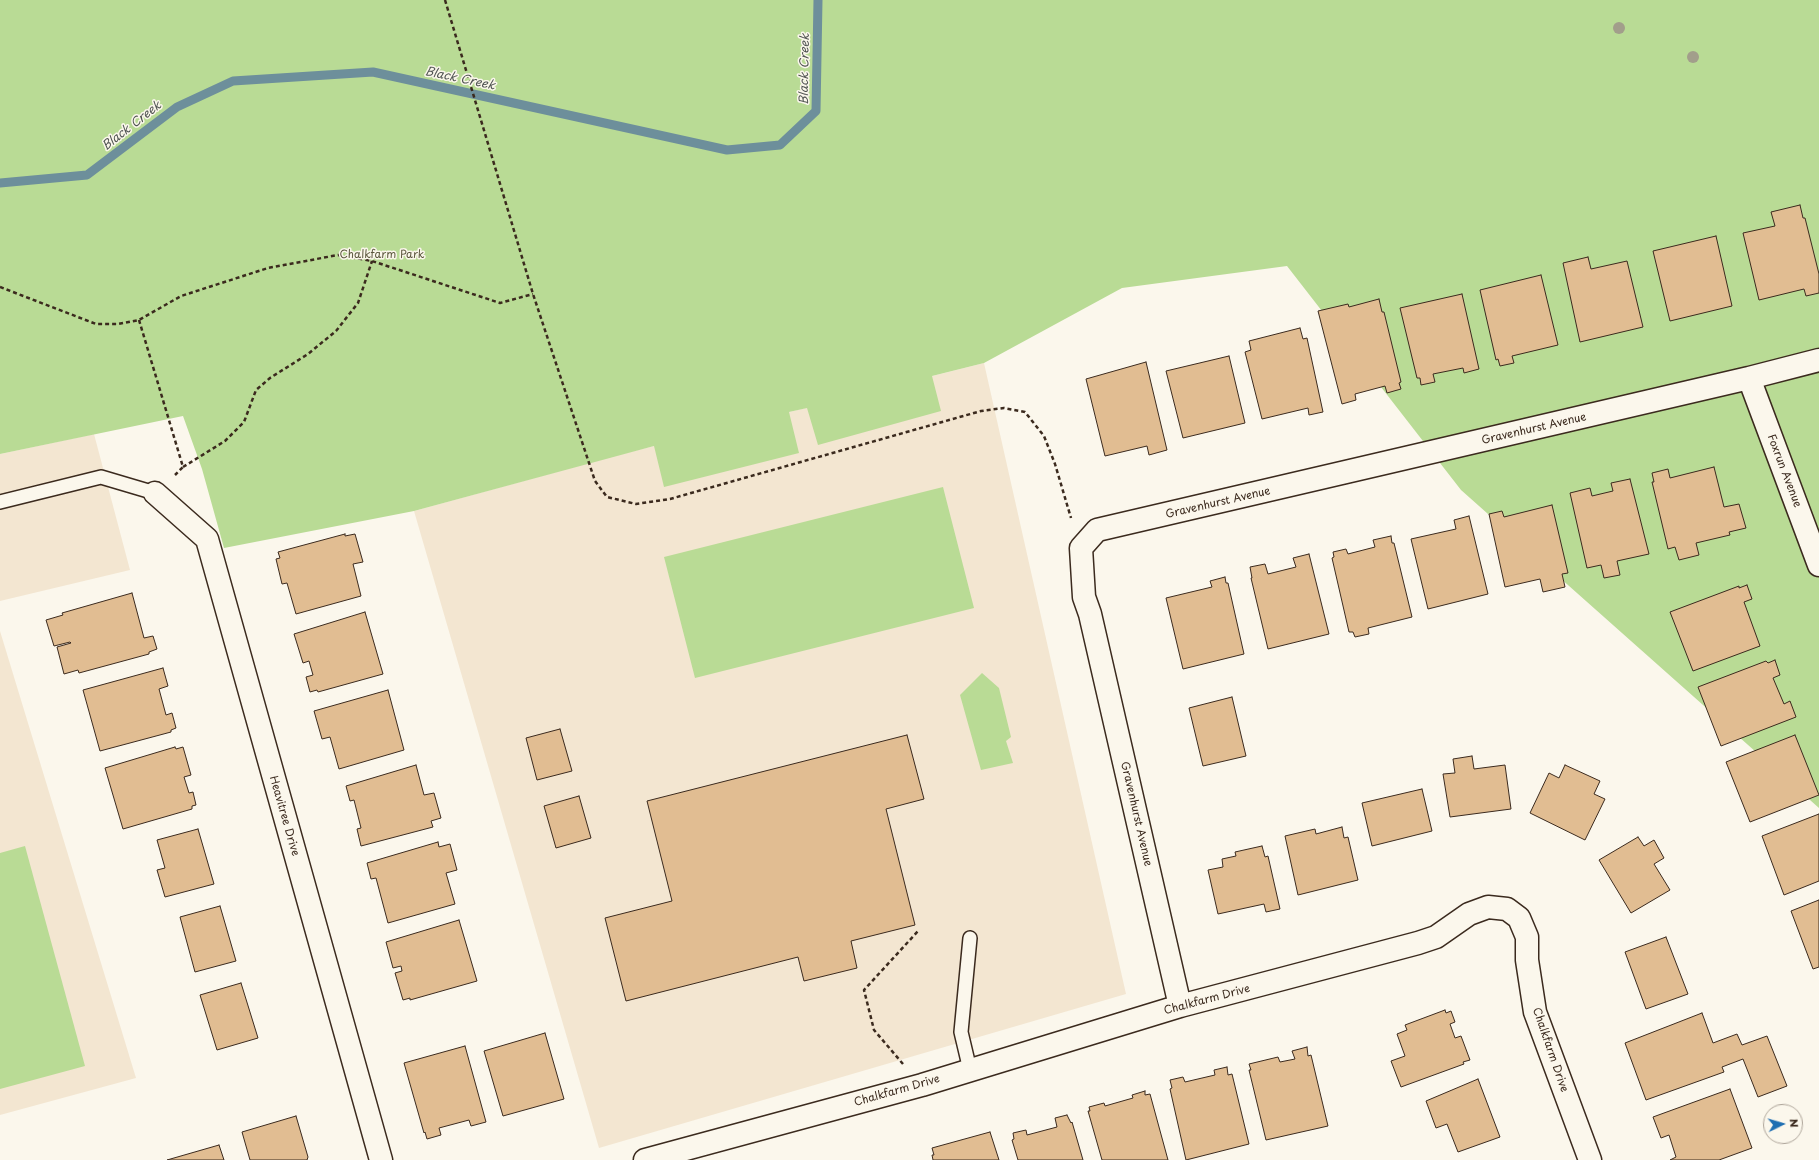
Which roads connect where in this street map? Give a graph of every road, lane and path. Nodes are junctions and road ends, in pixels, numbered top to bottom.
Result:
1 (444, 0) edge
2 (372, 261) junction
3 (0, 287) edge
4 (533, 294) junction
5 (139, 320) junction
6 (1819, 360) edge
7 (1749, 378) junction
8 (183, 467) junction
9 (155, 493) junction
10 (0, 502) edge
11 (1081, 553) junction
12 (1819, 564) edge
13 (919, 930) dead end
14 (970, 938) dead end
15 (1180, 1006) junction
16 (970, 1070) junction
17 (922, 1085) junction
18 (381, 1160) edge
19 (645, 1160) edge
20 (1590, 1160) edge

1 - 4 path
2 - 4 path
2 - 5 path
2 - 8 path
3 - 5 path
4 - 11 path
5 - 8 path
6 - 7 street, Gravenhurst Avenue
7 - 11 street, Gravenhurst Avenue
7 - 12 street, Foxrun Avenue
8 - 9 path
9 - 10 lane
9 - 18 street, Heavitree Drive
11 - 15 street, Gravenhurst Avenue
13 - 17 path
14 - 16 lane
15 - 16 street, Chalkfarm Drive
15 - 20 street, Chalkfarm Drive
16 - 17 street, Chalkfarm Drive
17 - 19 street, Chalkfarm Drive

